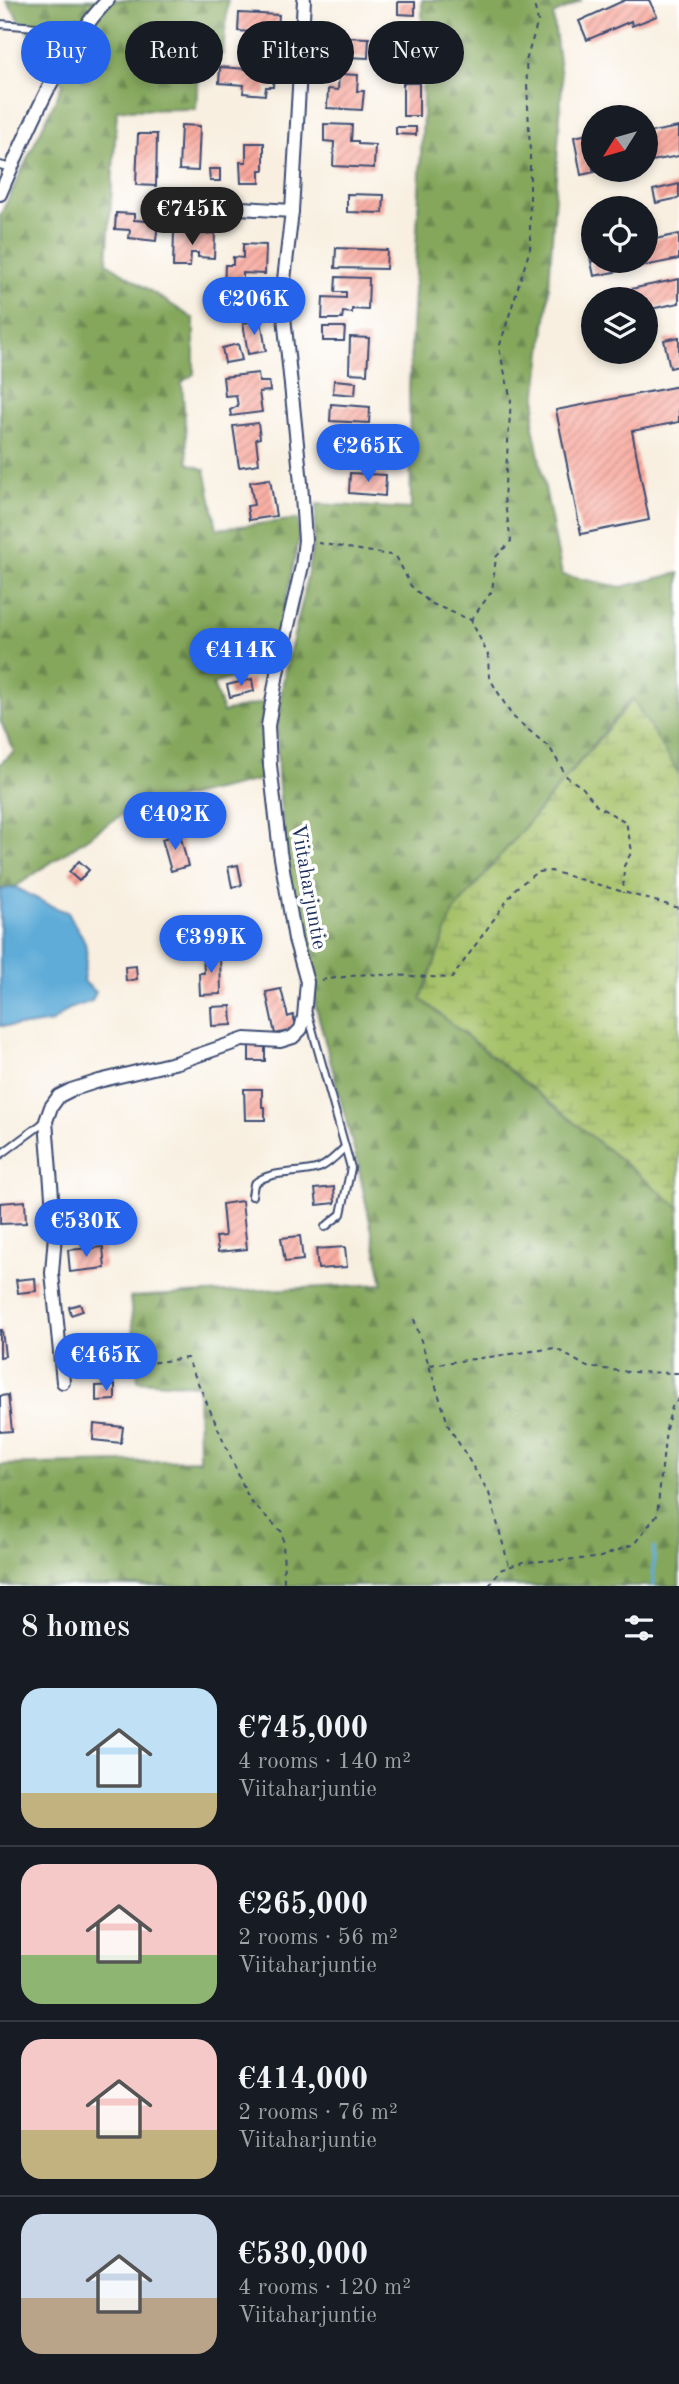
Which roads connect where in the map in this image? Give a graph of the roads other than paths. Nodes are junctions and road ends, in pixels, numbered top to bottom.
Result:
1 (108, 0) edge
2 (304, 0) edge
3 (91, 21) edge
4 (0, 23) edge
5 (21, 26) edge
6 (52, 84) edge
7 (6, 167) edge
8 (0, 194) edge
9 (189, 205) dead end
10 (292, 211) junction
11 (306, 1005) junction
12 (46, 1121) junction
13 (345, 1147) junction
14 (0, 1155) edge
15 (252, 1196) dead end
16 (325, 1227) dead end
17 (63, 1378) road end

1 - 3 street
2 - 10 street, Viitaharjuntie
4 - 5 lane
6 - 7 street
7 - 8 street
9 - 10 street
10 - 11 street, Viitaharjuntie
11 - 12 street, Viitaharjuntie
11 - 13 lane
12 - 14 lane
12 - 17 street
13 - 15 lane
13 - 16 lane

